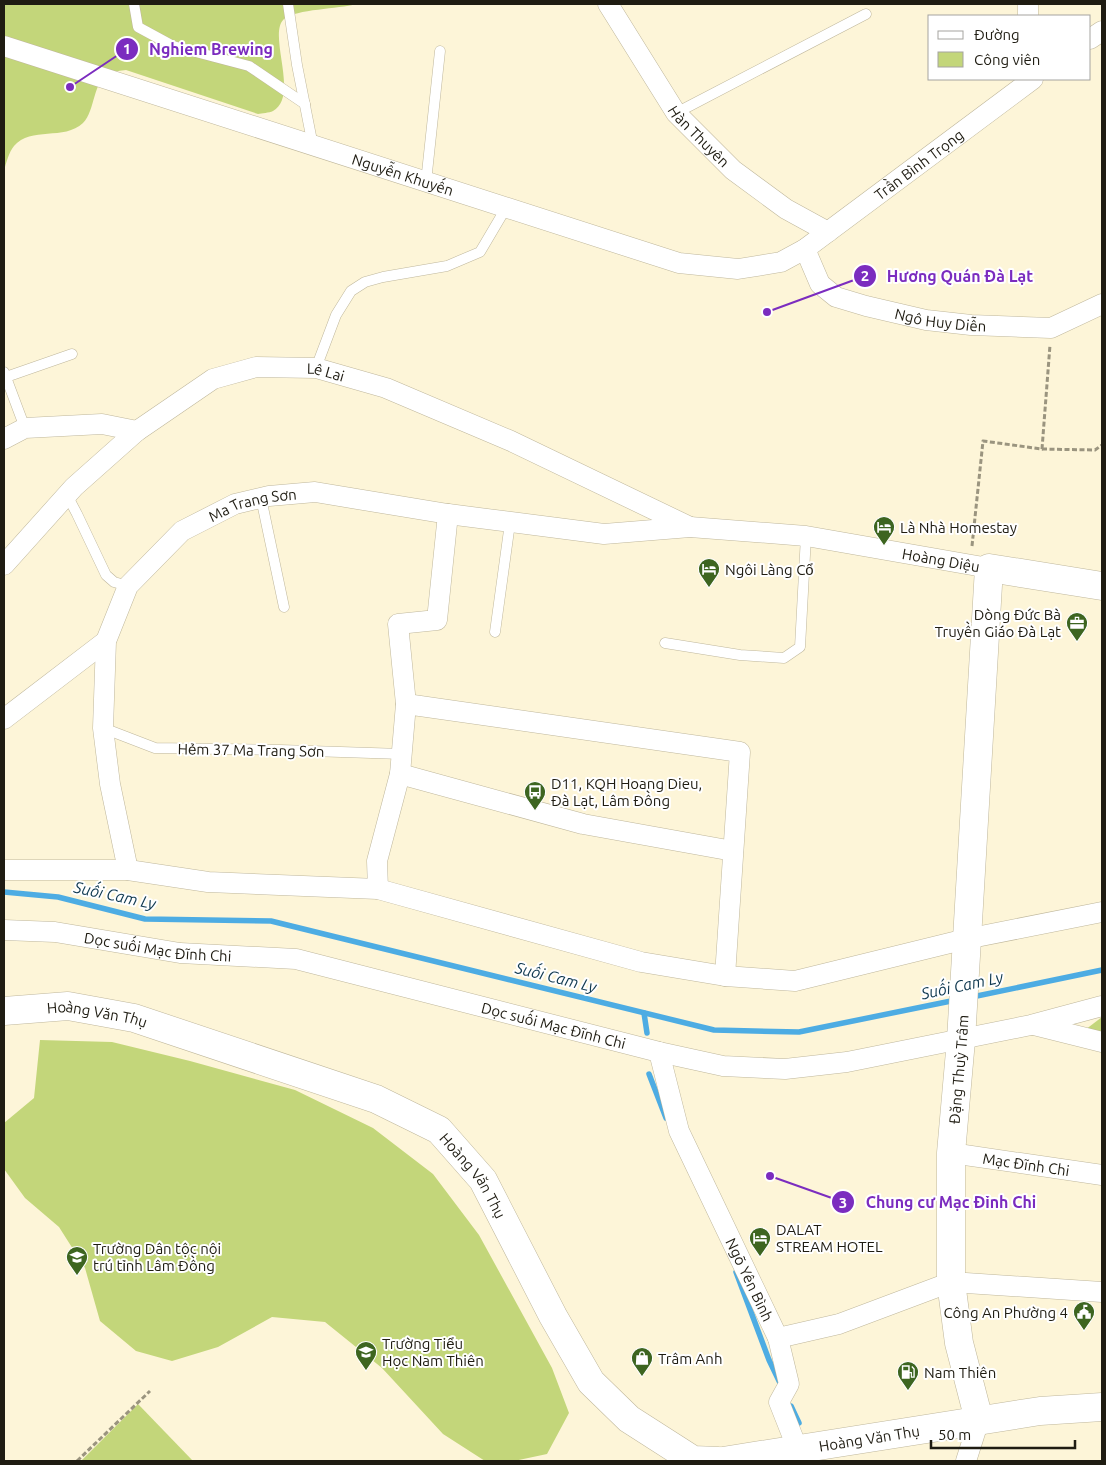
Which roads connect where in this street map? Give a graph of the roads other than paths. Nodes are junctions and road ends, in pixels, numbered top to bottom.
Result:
1 (134, 4) edge
2 (288, 4) edge
3 (608, 4) edge
4 (866, 14) dead end
5 (1102, 31) edge
6 (1091, 38) edge
7 (4, 46) edge
8 (440, 51) dead end
9 (1032, 80) edge
10 (305, 104) junction
11 (676, 113) junction
12 (313, 146) junction
13 (426, 182) junction
14 (506, 208) junction
15 (828, 232) junction
16 (805, 249) junction
17 (1102, 304) edge
18 (72, 354) dead end
19 (316, 368) junction
20 (5, 374) edge
21 (25, 428) junction
22 (137, 431) junction
23 (4, 439) edge
24 (67, 495) junction
25 (261, 498) junction
26 (448, 514) junction
27 (510, 523) junction
28 (690, 526) junction
29 (806, 536) junction
30 (4, 565) edge
31 (979, 566) junction
32 (128, 586) junction
33 (1102, 586) edge
34 (284, 608) dead end
35 (495, 632) dead end
36 (106, 641) junction
37 (665, 644) dead end
38 (406, 704) junction
39 (4, 719) edge
40 (103, 728) junction
41 (402, 754) junction
42 (400, 774) junction
43 (733, 851) junction
44 (4, 870) edge
45 (128, 870) junction
46 (378, 889) junction
47 (1102, 912) edge
48 (4, 930) edge
49 (966, 939) junction
50 (725, 976) junction
51 (1102, 1006) edge
52 (4, 1011) edge
53 (1031, 1024) junction
54 (961, 1040) junction
55 (1102, 1042) edge
56 (660, 1052) junction
57 (951, 1153) junction
58 (1102, 1175) edge
59 (951, 1282) junction
60 (1102, 1292) edge
61 (778, 1338) junction
62 (1102, 1406) edge
63 (978, 1420) junction
64 (798, 1450) junction
65 (701, 1461) edge
66 (724, 1461) edge
67 (966, 1461) edge

1 - 10 lane
2 - 10 lane
3 - 11 street, Hàn Thuyên
4 - 11 lane
5 - 6 street
7 - 12 street, Nguyễn Khuyến
8 - 13 lane
9 - 15 street, Trần Bình Trọng
10 - 12 lane
11 - 15 street, Hàn Thuyên
12 - 13 street, Nguyễn Khuyến
13 - 14 street, Nguyễn Khuyến
14 - 16 street, Nguyễn Khuyến
14 - 19 lane
15 - 16 street, Trần Bình Trọng
16 - 17 street, Ngô Huy Diễn
18 - 20 lane
19 - 22 street, Lê Lai
19 - 28 street, Lê Lai
20 - 21 lane
21 - 22 street
21 - 23 street
22 - 24 street, Lê Lai
24 - 30 street, Lê Lai
24 - 32 lane
25 - 26 street, Ma Trang Sơn
25 - 32 street, Ma Trang Sơn
25 - 34 lane
26 - 27 street, Ma Trang Sơn
26 - 38 street
27 - 28 street, Ma Trang Sơn
27 - 35 lane
28 - 29 street, Hoàng Diệu
29 - 31 street, Hoàng Diệu
29 - 37 lane
31 - 33 main road, Hoàng Diệu
31 - 49 main road, Đặng Thuỳ Trâm
32 - 36 street, Ma Trang Sơn
36 - 39 street
36 - 40 street, Ma Trang Sơn
38 - 41 street
38 - 43 street
40 - 41 lane, Hẻm 37 Ma Trang Sơn
40 - 45 street, Ma Trang Sơn
41 - 42 street
42 - 43 street
42 - 46 street
43 - 50 street
44 - 45 street
45 - 46 street
46 - 50 street
47 - 49 street
48 - 56 street, Dọc suối Mạc Đĩnh Chi
49 - 50 street
49 - 54 main road, Đặng Thuỳ Trâm
51 - 53 street, Dọc suối Mạc Đĩnh Chi
52 - 65 main road, Hoàng Văn Thụ
53 - 54 street, Dọc suối Mạc Đĩnh Chi
53 - 55 street
54 - 56 street, Dọc suối Mạc Đĩnh Chi
54 - 57 main road, Đặng Thuỳ Trâm
56 - 61 street, Ngõ Yên Bình
57 - 58 street, Mạc Đĩnh Chi
57 - 59 main road, Đặng Thuỳ Trâm
59 - 60 street
59 - 61 street, Ngõ Yên Bình
59 - 63 main road, Đặng Thuỳ Trâm
61 - 64 street
62 - 63 main road, Hoàng Văn Thụ
63 - 64 main road, Hoàng Văn Thụ
63 - 67 street
64 - 66 main road, Hoàng Văn Thụ

